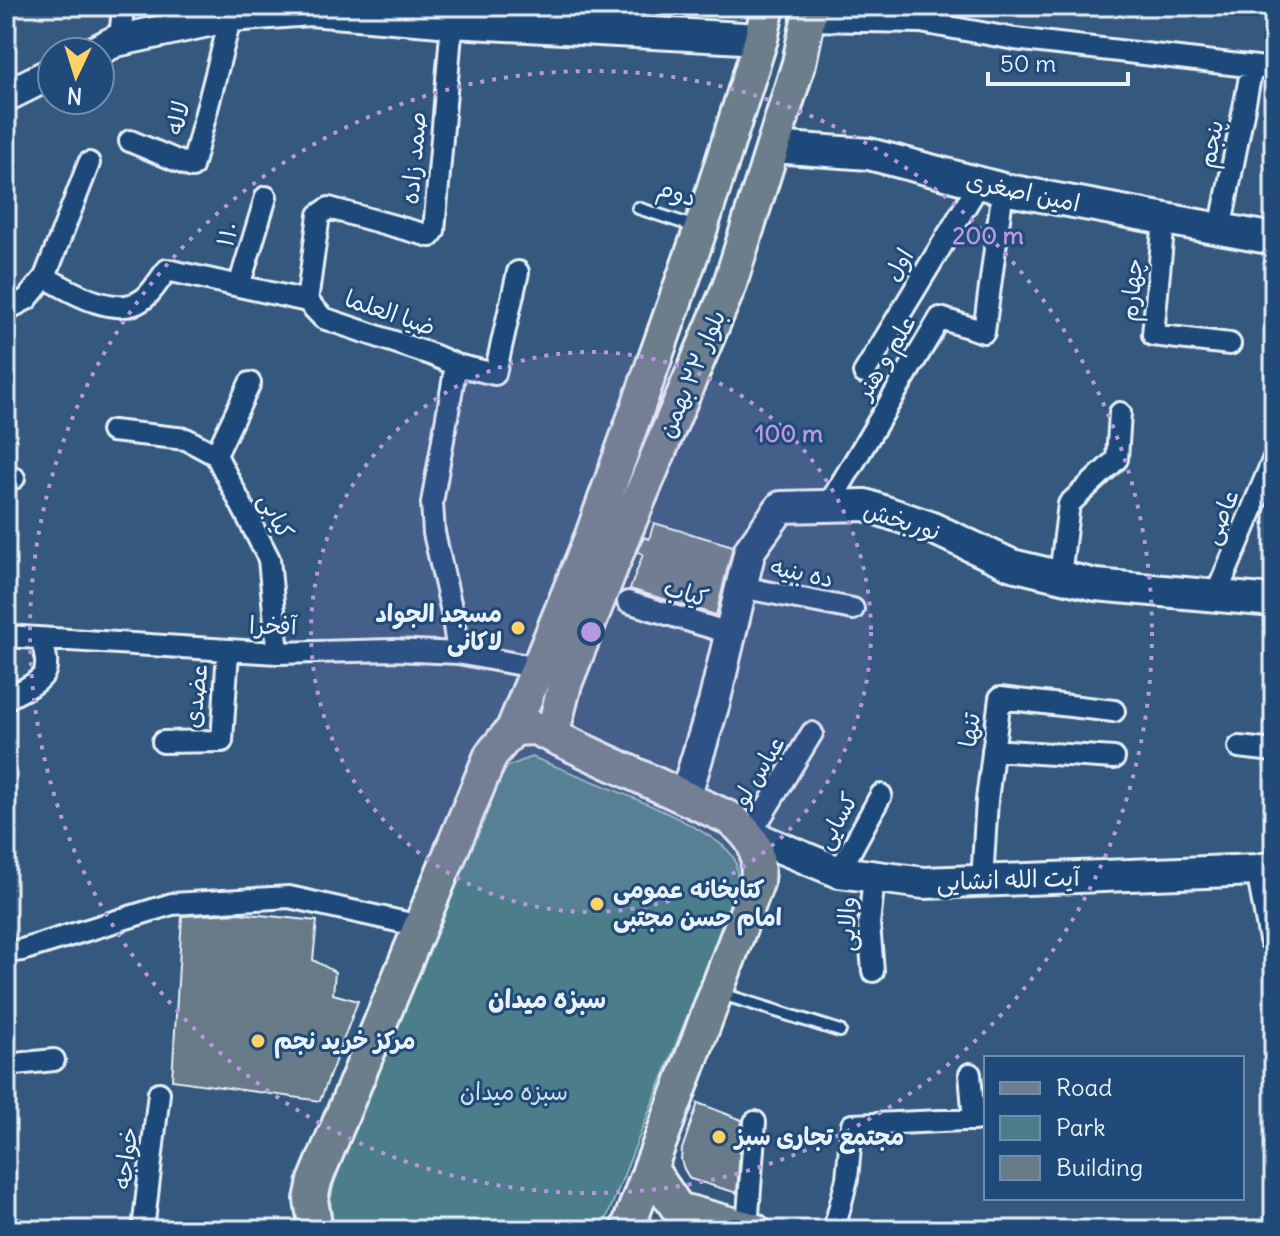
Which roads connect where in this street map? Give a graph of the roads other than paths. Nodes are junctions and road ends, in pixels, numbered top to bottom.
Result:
1 (123, 6) edge
2 (768, 6) edge
3 (809, 13) edge
4 (231, 16) junction
5 (452, 22) junction
6 (111, 36) edge
7 (761, 39) junction
8 (116, 44) edge
9 (1252, 67) junction
10 (1274, 69) edge
11 (36, 80) edge
12 (9, 92) edge
13 (130, 141) dead end
14 (773, 147) junction
15 (89, 163) dead end
16 (991, 186) junction
17 (266, 197) dead end
18 (638, 208) dead end
19 (1164, 220) junction
20 (701, 228) junction
21 (1220, 230) junction
22 (1274, 239) edge
23 (518, 272) dead end
24 (45, 277) junction
25 (239, 286) junction
26 (307, 301) junction
27 (6, 310) edge
28 (1230, 344) dead end
29 (456, 365) junction
30 (864, 373) dead end
31 (250, 383) dead end
32 (640, 401) junction
33 (1120, 413) dead end
34 (674, 415) junction
35 (112, 431) dead end
36 (216, 455) junction
37 (1274, 458) edge
38 (829, 504) junction
39 (1060, 576) junction
40 (741, 587) junction
41 (1216, 595) junction
42 (1274, 601) edge
43 (628, 602) dead end
44 (853, 609) dead end
45 (729, 633) junction
46 (6, 636) edge
47 (41, 639) junction
48 (228, 651) junction
49 (278, 653) junction
50 (458, 653) junction
51 (534, 678) junction
52 (560, 698) junction
53 (6, 699) edge
54 (1114, 711) dead end
55 (513, 729) junction
56 (812, 733) dead end
57 (552, 735) junction
58 (163, 742) dead end
59 (1239, 747) dead end
60 (993, 750) junction
61 (1274, 751) edge
62 (1114, 758) dead end
63 (881, 795) dead end
64 (685, 797) junction
65 (750, 835) junction
66 (1266, 868) edge
67 (839, 872) junction
68 (874, 877) junction
69 (982, 881) junction
70 (420, 926) junction
71 (1274, 942) edge
72 (6, 952) edge
73 (873, 971) dead end
74 (716, 992) junction
75 (840, 1031) dead end
76 (54, 1060) dead end
77 (6, 1065) edge
78 (970, 1074) dead end
79 (159, 1093) dead end
80 (980, 1119) edge
81 (755, 1122) dead end
82 (650, 1168) junction
83 (671, 1220) edge
84 (310, 1228) edge
85 (6, 1229) edge
86 (751, 1229) edge
87 (16, 1230) edge
88 (143, 1230) edge
89 (627, 1230) edge
90 (653, 1230) edge
91 (834, 1230) edge

1 - 6 street
2 - 7 main road, بلوار ۲۲ بهمن
3 - 9 street
3 - 14 main road, بلوار ۲۲ بهمن
4 - 5 street
4 - 8 street
4 - 13 street, لاله
5 - 7 street
5 - 26 street, صمد زاده
7 - 20 main road, بلوار ۲۲ بهمن
9 - 10 street
9 - 21 street, پنجم
11 - 12 street
14 - 16 street, امین اصغری
14 - 34 main road, بلوار ۲۲ بهمن
15 - 24 street
16 - 19 street, امین اصغری
16 - 30 street, اول
16 - 38 street, علم و هنر
17 - 25 street, ۱۱۰
18 - 20 lane, دوم
19 - 21 street, امین اصغری
19 - 28 street, چهارم
20 - 32 main road, بلوار ۲۲ بهمن
21 - 22 street, امین اصغری
23 - 29 street
24 - 25 street, ضیا العلما
24 - 27 street
25 - 26 street, ضیا العلما
26 - 29 street, ضیا العلما
29 - 50 street, ضیا العلما
31 - 36 street
32 - 34 main road
32 - 51 main road, بلوار ۲۲ بهمن
33 - 39 street
34 - 52 main road, بلوار ۲۲ بهمن
35 - 36 street
36 - 49 street, کیابی
37 - 41 street, عاصی
38 - 39 street, نوربخش
38 - 40 street, نوربخش
39 - 41 street, نوربخش
40 - 44 street, ده بنیه
40 - 45 street, نوربخش
41 - 42 street, نوربخش
43 - 45 street, کیاب
45 - 64 street, نوربخش
46 - 47 street, آفخرا
47 - 48 street, آفخرا
47 - 53 street
48 - 49 street, آفخرا
48 - 58 street, عضدی
49 - 50 street, آفخرا
50 - 51 street, آفخرا
51 - 52 main road
51 - 55 main road, بلوار ۲۲ بهمن
52 - 57 main road, بلوار ۲۲ بهمن
54 - 60 street, تنها
55 - 57 main road
55 - 70 main road
56 - 65 street, عباس لو
57 - 64 main road
59 - 61 street
60 - 62 street
60 - 69 street, تنها
63 - 67 street, کسایی
64 - 65 main road
65 - 67 street, آیت الله انشایی
65 - 74 main road
66 - 69 street, آیت الله انشایی
66 - 71 street
67 - 68 street, آیت الله انشایی
68 - 69 street, آیت الله انشایی
68 - 73 street, والایی
70 - 72 street
70 - 84 main road
74 - 75 lane
74 - 82 main road
76 - 77 street
78 - 80 street
79 - 88 street, خواجه
80 - 91 street
81 - 86 street
82 - 83 main road
82 - 89 main road
83 - 86 main road
83 - 90 main road
85 - 87 street

